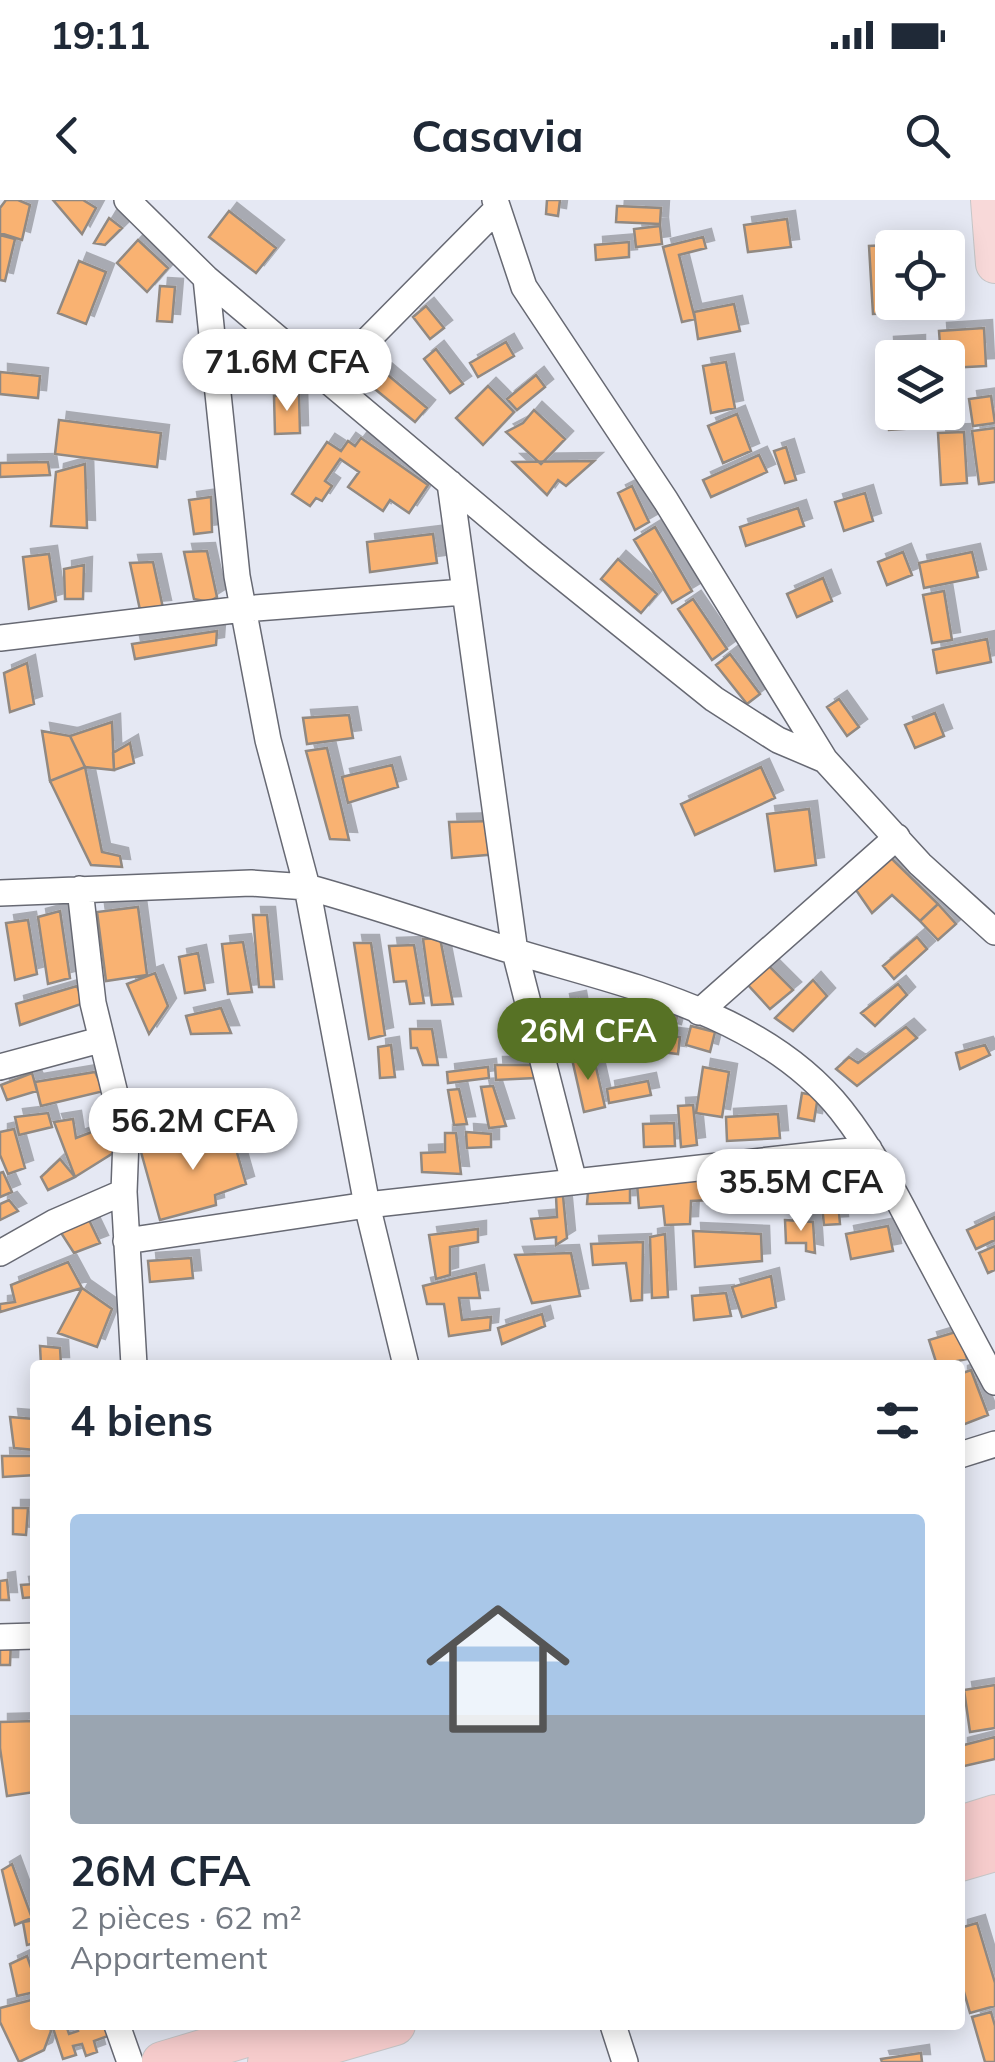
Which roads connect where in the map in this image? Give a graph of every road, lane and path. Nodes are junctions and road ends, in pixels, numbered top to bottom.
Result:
1 (126, 200) edge
2 (990, 200) edge
3 (496, 205) edge
4 (995, 264) edge
5 (206, 278) junction
6 (328, 380) junction
7 (450, 483) junction
8 (464, 592) junction
9 (243, 609) junction
10 (0, 638) edge
11 (824, 760) junction
12 (897, 837) junction
13 (307, 887) junction
14 (80, 889) junction
15 (0, 893) edge
16 (995, 932) edge
17 (515, 952) junction
18 (699, 1012) junction
19 (100, 1040) junction
20 (0, 1066) edge
21 (869, 1150) junction
22 (574, 1182) junction
23 (124, 1192) junction
24 (366, 1205) junction
25 (126, 1241) junction
26 (0, 1253) edge
27 (134, 1360) edge
28 (405, 1360) edge
29 (995, 1382) edge
30 (995, 1444) edge
31 (965, 1453) edge
32 (30, 1636) edge
33 (0, 1637) edge
34 (995, 1816) edge
35 (965, 1825) edge
36 (995, 1851) edge
37 (965, 1860) edge
38 (119, 2030) edge
39 (269, 2030) edge
40 (378, 2030) edge
41 (614, 2030) edge
42 (130, 2062) edge
43 (162, 2062) edge
44 (268, 2062) edge
45 (624, 2062) edge

1 - 5 street
2 - 4 main road
3 - 6 street
3 - 11 street
5 - 6 street
5 - 9 street
6 - 7 street
7 - 8 street
7 - 11 street
8 - 9 street
8 - 17 street
9 - 10 street
9 - 13 street
11 - 12 street
12 - 16 street
12 - 18 street
13 - 14 street
13 - 17 street
13 - 24 street
14 - 15 street
14 - 19 street
17 - 18 street
17 - 22 street
18 - 21 street
19 - 20 street
19 - 23 street
21 - 22 street
21 - 29 street
22 - 24 street
23 - 25 street
23 - 26 street
24 - 25 street
24 - 28 street
25 - 27 street
30 - 31 street
32 - 33 street
34 - 35 highway
36 - 37 highway
38 - 42 street
39 - 43 highway
40 - 44 highway
41 - 45 street

